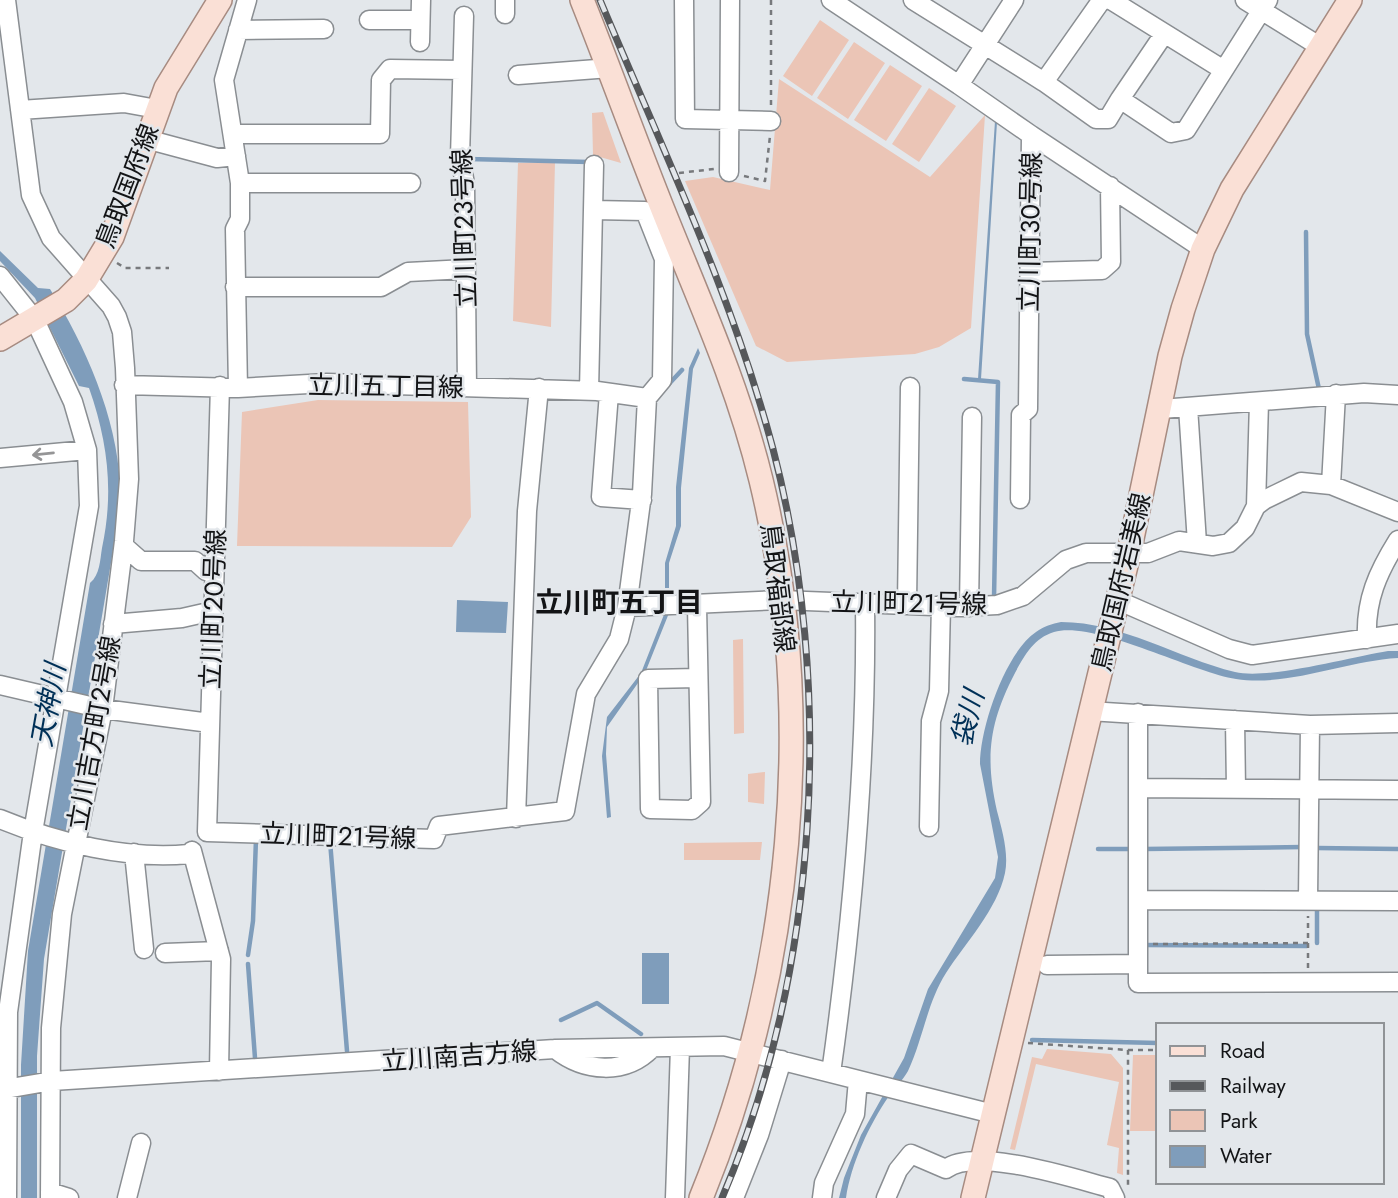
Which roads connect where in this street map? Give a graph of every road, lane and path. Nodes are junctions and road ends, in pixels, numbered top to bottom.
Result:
1 (6, 0) edge
2 (220, 0) edge
3 (247, 0) edge
4 (421, 0) edge
5 (582, 0) edge
6 (684, 0) edge
7 (730, 0) edge
8 (831, 0) edge
9 (913, 0) edge
10 (1014, 0) edge
11 (1105, 0) edge
12 (1111, 0) edge
13 (1245, 0) edge
14 (1350, 0) edge
15 (1264, 5) edge
16 (464, 16) dead end
17 (369, 20) dead end
18 (420, 20) junction
19 (324, 29) dead end
20 (238, 30) junction
21 (1164, 34) junction
22 (420, 42) dead end
23 (1319, 46) junction
24 (985, 47) junction
25 (610, 68) junction
26 (1222, 69) junction
27 (463, 70) junction
28 (518, 75) dead end
29 (1044, 82) junction
30 (959, 85) junction
31 (1121, 99) junction
32 (157, 109) junction
33 (20, 110) junction
34 (730, 120) junction
35 (771, 121) dead end
36 (234, 134) junction
37 (1031, 135) junction
38 (146, 139) junction
39 (236, 156) junction
40 (594, 165) dead end
41 (729, 172) dead end
42 (240, 183) junction
43 (411, 183) dead end
44 (1110, 186) junction
45 (593, 210) junction
46 (654, 211) junction
47 (1203, 249) junction
48 (102, 255) junction
49 (169, 268) dead end
50 (466, 269) junction
51 (1030, 272) junction
52 (0, 276) edge
53 (86, 280) junction
54 (235, 287) junction
55 (37, 319) junction
56 (0, 339) edge
57 (124, 385) junction
58 (229, 387) junction
59 (467, 387) junction
60 (910, 387) dead end
61 (539, 388) junction
62 (589, 391) junction
63 (608, 393) junction
64 (1336, 394) junction
65 (1398, 395) edge
66 (647, 398) junction
67 (1259, 402) junction
68 (1188, 407) junction
69 (1161, 409) junction
70 (971, 417) dead end
71 (87, 450) junction
72 (0, 458) edge
73 (1331, 485) junction
74 (1020, 499) dead end
75 (642, 500) junction
76 (1256, 506) junction
77 (1398, 512) edge
78 (1398, 540) edge
79 (1196, 542) junction
80 (124, 546) junction
81 (1129, 553) junction
82 (214, 572) junction
83 (781, 600) junction
84 (864, 603) junction
85 (907, 604) junction
86 (941, 605) junction
87 (697, 606) junction
88 (627, 607) junction
89 (969, 607) junction
90 (1115, 610) junction
91 (213, 611) junction
92 (113, 624) junction
93 (1398, 634) edge
94 (1367, 639) junction
95 (698, 678) junction
96 (0, 685) edge
97 (59, 699) junction
98 (99, 708) junction
99 (1089, 711) junction
100 (1138, 713) junction
101 (1236, 720) junction
102 (210, 723) junction
103 (1398, 723) edge
104 (1310, 725) junction
105 (1138, 788) junction
106 (1236, 789) junction
107 (1310, 789) junction
108 (1398, 790) edge
109 (516, 818) junction
110 (0, 819) edge
111 (929, 827) dead end
112 (207, 832) junction
113 (36, 833) junction
114 (73, 841) junction
115 (192, 851) junction
116 (134, 853) junction
117 (1308, 899) junction
118 (1138, 900) junction
119 (1398, 901) edge
120 (1308, 943) junction
121 (1138, 944) junction
122 (144, 949) dead end
123 (219, 951) junction
124 (166, 953) dead end
125 (1138, 964) junction
126 (1047, 965) dead end
127 (1308, 981) junction
128 (1398, 982) edge
129 (4, 1010) edge
130 (1028, 1043) dead end
131 (680, 1047) junction
132 (1128, 1050) junction
133 (1156, 1050) edge
134 (748, 1051) junction
135 (782, 1060) junction
136 (219, 1071) junction
137 (831, 1073) junction
138 (863, 1081) junction
139 (49, 1082) junction
140 (6, 1089) edge
141 (993, 1114) junction
142 (141, 1143) dead end
143 (981, 1162) junction
144 (50, 1195) edge
145 (6, 1198) edge
146 (69, 1198) edge
147 (127, 1198) edge
148 (676, 1198) edge
149 (701, 1198) edge
150 (734, 1198) edge
151 (822, 1198) edge
152 (886, 1198) edge
153 (973, 1198) edge
154 (1115, 1198) edge
155 (1128, 1198) edge

1 - 33 street, 立川吉方町2号線
2 - 32 main road, 鳥取国府線
3 - 20 street, 立川町20号線
4 - 18 street
5 - 25 main road, 鳥取福部線
6 - 34 street
7 - 34 street
8 - 30 street
9 - 24 street
10 - 24 street
11 - 29 street
12 - 21 street
13 - 15 street
14 - 23 main road, 鳥取国府岩美線
15 - 23 street
15 - 26 street
16 - 27 street, 立川町23号線
17 - 18 street
18 - 22 street
19 - 20 street
20 - 36 street, 立川町20号線
21 - 26 street
21 - 31 street
23 - 47 main road, 鳥取国府岩美線
24 - 29 street
24 - 30 street
25 - 28 street
25 - 46 main road, 鳥取福部線
26 - 31 street
27 - 36 street
27 - 50 street, 立川町23号線
29 - 31 street
30 - 37 street
32 - 33 street
32 - 38 main road, 鳥取国府線
33 - 53 street, 立川吉方町2号線
34 - 35 street
34 - 41 street
36 - 39 street, 立川町20号線
37 - 44 street, 立川町30号線
37 - 51 street, 立川町30号線
38 - 39 street
38 - 48 main road, 鳥取国府線
39 - 42 street, 立川町20号線
40 - 45 street
42 - 43 street
42 - 54 street, 立川町20号線
44 - 47 street, 立川町30号線
44 - 51 street
45 - 46 street
45 - 62 street
46 - 66 street
46 - 83 main road, 鳥取福部線
47 - 69 main road, 鳥取国府岩美線
48 - 49 path
48 - 53 main road, 鳥取国府線
50 - 54 street
50 - 59 street, 立川町23号線
51 - 74 street, 立川町30号線
52 - 55 street
53 - 55 main road, 鳥取国府線
53 - 57 street, 立川吉方町2号線
54 - 58 street, 立川町20号線
55 - 56 main road, 鳥取国府線
55 - 71 street
57 - 58 street, 立川五丁目線
57 - 80 street, 立川吉方町2号線
58 - 59 street, 立川五丁目線
58 - 82 street, 立川町20号線
59 - 61 street, 立川五丁目線
60 - 85 street
61 - 62 street, 立川五丁目線
61 - 109 street
62 - 63 street, 立川五丁目線
63 - 66 street, 立川五丁目線
63 - 75 street
64 - 65 street
64 - 67 street
64 - 73 street
66 - 75 street
67 - 68 street
67 - 76 street
68 - 69 street
68 - 79 street
69 - 81 main road, 鳥取国府岩美線
70 - 89 street
71 -> 72 street
71 - 97 street
73 - 76 street
73 - 77 street
75 - 88 street
76 - 79 street, 立川町21号線
78 - 94 street
79 - 81 street, 立川町21号線
80 - 82 street
80 - 92 street, 立川吉方町2号線
81 - 89 street, 立川町21号線
81 - 90 main road, 鳥取国府岩美線
82 - 91 street, 立川町20号線
83 - 84 street, 立川町21号線
83 - 87 street, 立川町21号線
83 - 134 main road, 鳥取福部線
84 - 85 street, 立川町21号線
84 - 137 street
85 - 86 street, 立川町21号線
86 - 89 street, 立川町21号線
86 - 111 street
87 - 88 street, 立川町21号線
87 - 95 street
88 - 109 street, 立川町21号線
90 - 94 street
90 - 99 main road, 鳥取国府岩美線
91 - 92 street
91 - 102 street, 立川町20号線
92 - 98 street, 立川吉方町2号線
93 - 94 street
95 - 95 street
96 - 97 street
97 - 98 street
97 - 113 street
98 - 102 street
98 - 114 street, 立川吉方町2号線
99 - 100 street
99 - 141 main road, 鳥取国府岩美線
100 - 101 street
100 - 105 street
101 - 104 street
101 - 106 street
102 - 112 street, 立川町20号線
103 - 104 street
104 - 107 street
105 - 106 street
105 - 118 street
106 - 107 street
107 - 108 street
107 - 117 street
109 - 112 street, 立川町21号線
110 - 113 street
112 - 115 street
113 - 114 street
113 - 129 street
114 - 116 street
114 - 139 street, 立川吉方町2号線
115 - 116 street
115 - 123 street
116 - 122 street
117 - 118 street
117 - 119 street
117 - 120 path
118 - 121 street
120 - 121 path
120 - 127 path
121 - 125 street
123 - 124 street
123 - 136 street
125 - 126 street
125 - 127 street
127 - 128 street
129 - 140 street
130 - 132 path
131 - 134 street, 立川南吉方線
131 - 136 street, 立川南吉方線
131 - 148 street
132 - 133 path
132 - 155 path
134 - 135 street, 立川南吉方線
134 - 149 main road, 鳥取福部線
135 - 137 street, 立川南吉方線
135 - 150 street
136 - 139 street, 立川南吉方線
137 - 138 street, 立川南吉方線
138 - 141 street, 立川南吉方線
138 - 151 street
139 - 140 street, 立川南吉方線
139 - 144 street, 立川吉方町2号線
140 - 145 street
141 - 143 main road, 鳥取国府岩美線
142 - 147 street
143 - 152 street
143 - 153 main road, 鳥取国府岩美線
143 - 154 street
144 - 146 street

